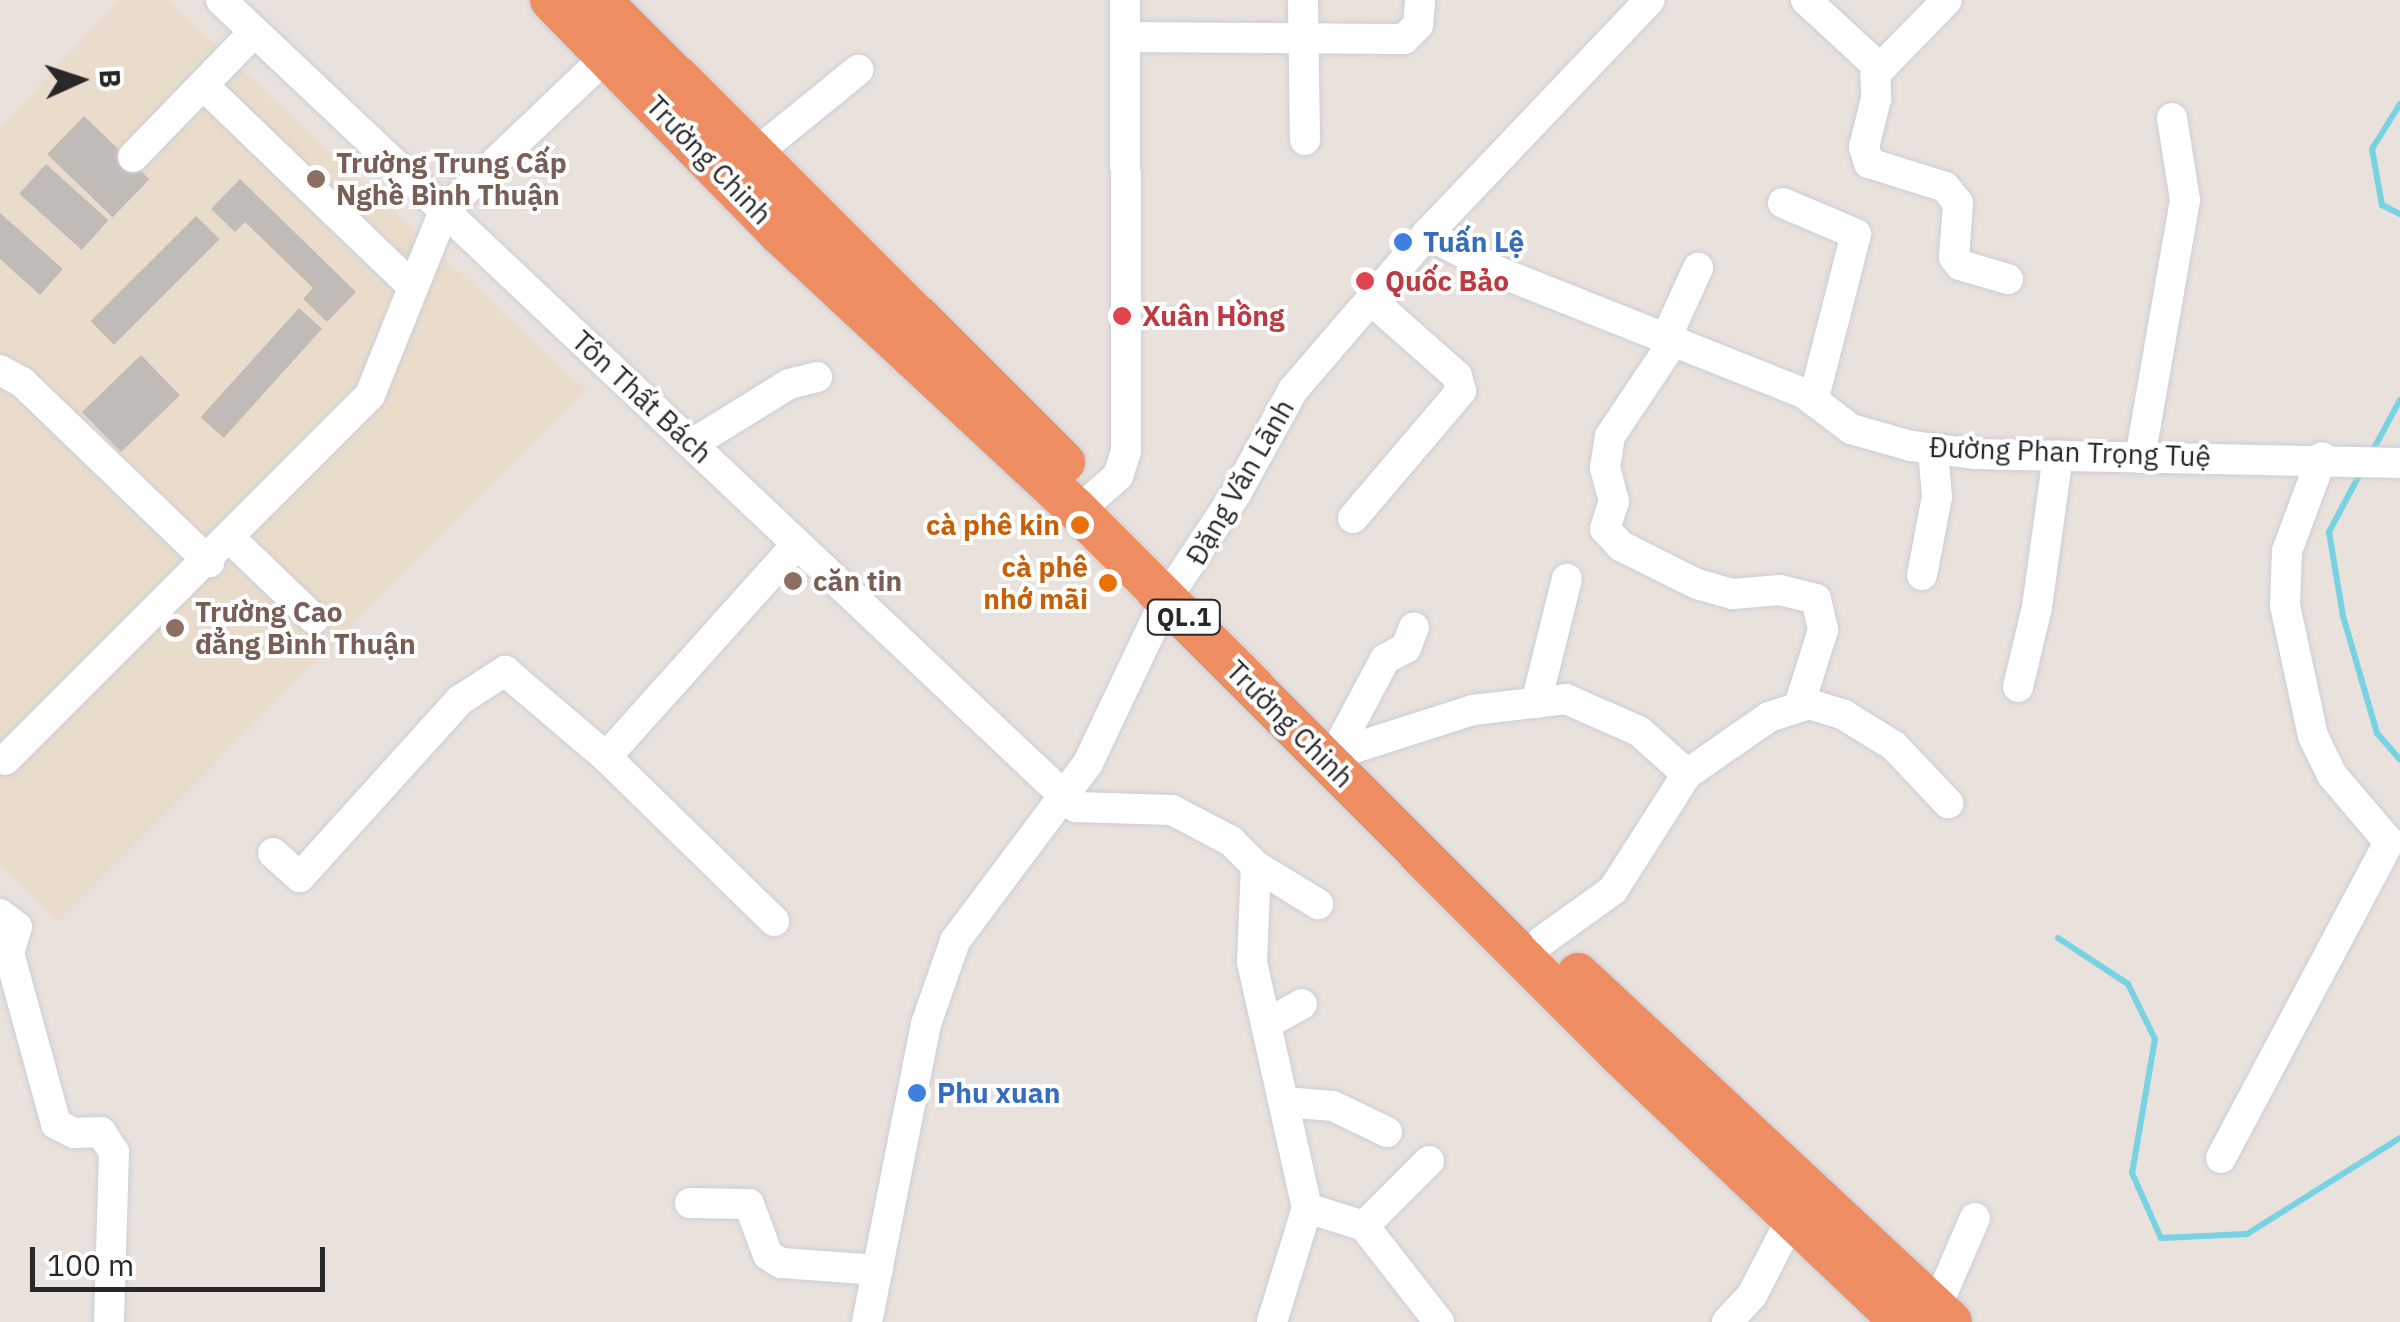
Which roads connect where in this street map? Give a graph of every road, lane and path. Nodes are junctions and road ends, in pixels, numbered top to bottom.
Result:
1 (221, 0) edge
2 (551, 0) edge
3 (600, 0) edge
4 (1125, 0) edge
5 (1304, 0) edge
6 (1420, 0) edge
7 (1650, 0) edge
8 (1806, 0) edge
9 (1947, 0) edge
10 (254, 32) junction
11 (1125, 36) junction
12 (1302, 42) junction
13 (608, 54) junction
14 (858, 70) dead end
15 (1877, 72) junction
16 (203, 85) junction
17 (2172, 118) dead end
18 (1305, 140) dead end
19 (756, 153) junction
20 (133, 157) dead end
21 (1783, 202) dead end
22 (444, 211) junction
23 (1427, 234) junction
24 (1698, 268) dead end
25 (2008, 278) dead end
26 (413, 287) junction
27 (1371, 300) junction
28 (1671, 337) junction
29 (0, 370) edge
30 (817, 377) dead end
31 (1813, 401) junction
32 (692, 444) junction
33 (1933, 449) junction
34 (2058, 456) junction
35 (2322, 457) junction
36 (2140, 458) junction
37 (2400, 463) edge
38 (1088, 505) junction
39 (1353, 518) dead end
40 (231, 539) junction
41 (797, 544) junction
42 (209, 562) junction
43 (1922, 575) dead end
44 (1567, 578) dead end
45 (1174, 590) junction
46 (314, 619) dead end
47 (1414, 627) dead end
48 (2018, 687) dead end
49 (1536, 703) junction
50 (1798, 706) junction
51 (1346, 744) junction
52 (606, 757) junction
53 (5, 760) dead end
54 (1686, 774) junction
55 (1063, 794) junction
56 (1948, 804) dead end
57 (274, 854) dead end
58 (1256, 866) junction
59 (1318, 904) dead end
60 (8, 921) edge
61 (774, 921) dead end
62 (1542, 941) junction
63 (1302, 1004) dead end
64 (1266, 1024) junction
65 (1285, 1102) junction
66 (1387, 1132) dead end
67 (2221, 1158) dead end
68 (1428, 1161) dead end
69 (690, 1203) dead end
70 (1307, 1208) junction
71 (1975, 1218) dead end
72 (1364, 1226) junction
73 (1832, 1237) junction
74 (878, 1270) junction
75 (1929, 1317) edge
76 (108, 1322) edge
77 (867, 1322) edge
78 (1272, 1322) edge
79 (1439, 1322) edge
80 (1727, 1322) edge

1 - 10 street, Tôn Thất Bách
2 - 13 highway, Trường Chinh / QL.1
3 - 19 highway, Trường Chinh / QL.1
4 - 11 street
5 - 12 street
6 - 12 street
7 - 23 street, Đặng Văn Lãnh
8 - 15 street
9 - 15 street
10 - 16 street
10 - 22 street, Tôn Thất Bách
11 - 12 street
11 - 38 street
12 - 18 street
13 - 22 street
13 - 38 highway, Trường Chinh / QL.1
14 - 19 street
15 - 25 street
16 - 20 street
16 - 26 street
17 - 36 street
19 - 38 highway, Trường Chinh / QL.1
21 - 31 street
22 - 26 street
22 - 32 street, Tôn Thất Bách
23 - 27 street, Đặng Văn Lãnh
23 - 28 street, Đường Phan Trọng Tuệ
24 - 28 street
26 - 40 street
27 - 39 street
27 - 45 street, Đặng Văn Lãnh
28 - 31 street, Đường Phan Trọng Tuệ
28 - 50 street
29 - 42 street
30 - 32 street
31 - 33 street, Đường Phan Trọng Tuệ
32 - 41 street, Tôn Thất Bách
33 - 34 street, Đường Phan Trọng Tuệ
33 - 43 street
34 - 36 street, Đường Phan Trọng Tuệ
34 - 48 street
35 - 36 street, Đường Phan Trọng Tuệ
35 - 37 street, Đường Phan Trọng Tuệ
35 - 67 street
38 - 45 highway, Trường Chinh / QL.1
40 - 42 street
40 - 46 street
41 - 52 street
41 - 55 street, Tôn Thất Bách
42 - 53 street
44 - 49 street
45 - 51 highway, Trường Chinh / QL.1
45 - 55 street, Đặng Văn Lãnh
45 - 73 highway, Trường Chinh / QL.1
47 - 51 street
49 - 51 street
49 - 54 street
50 - 54 street
50 - 56 street
51 - 62 highway, Trường Chinh / QL.1
52 - 57 street
52 - 61 street
54 - 62 street
55 - 58 street
55 - 74 street, Đặng Văn Lãnh
58 - 59 street
58 - 64 street
60 - 76 street
62 - 73 highway, Trường Chinh / QL.1
63 - 64 street
64 - 65 street
65 - 66 street
65 - 70 street
68 - 72 street
69 - 74 street
70 - 72 street
70 - 78 street
71 - 75 street
72 - 79 street
73 - 75 highway, Trường Chinh / QL.1
73 - 80 street
74 - 77 street, Đặng Văn Lãnh

